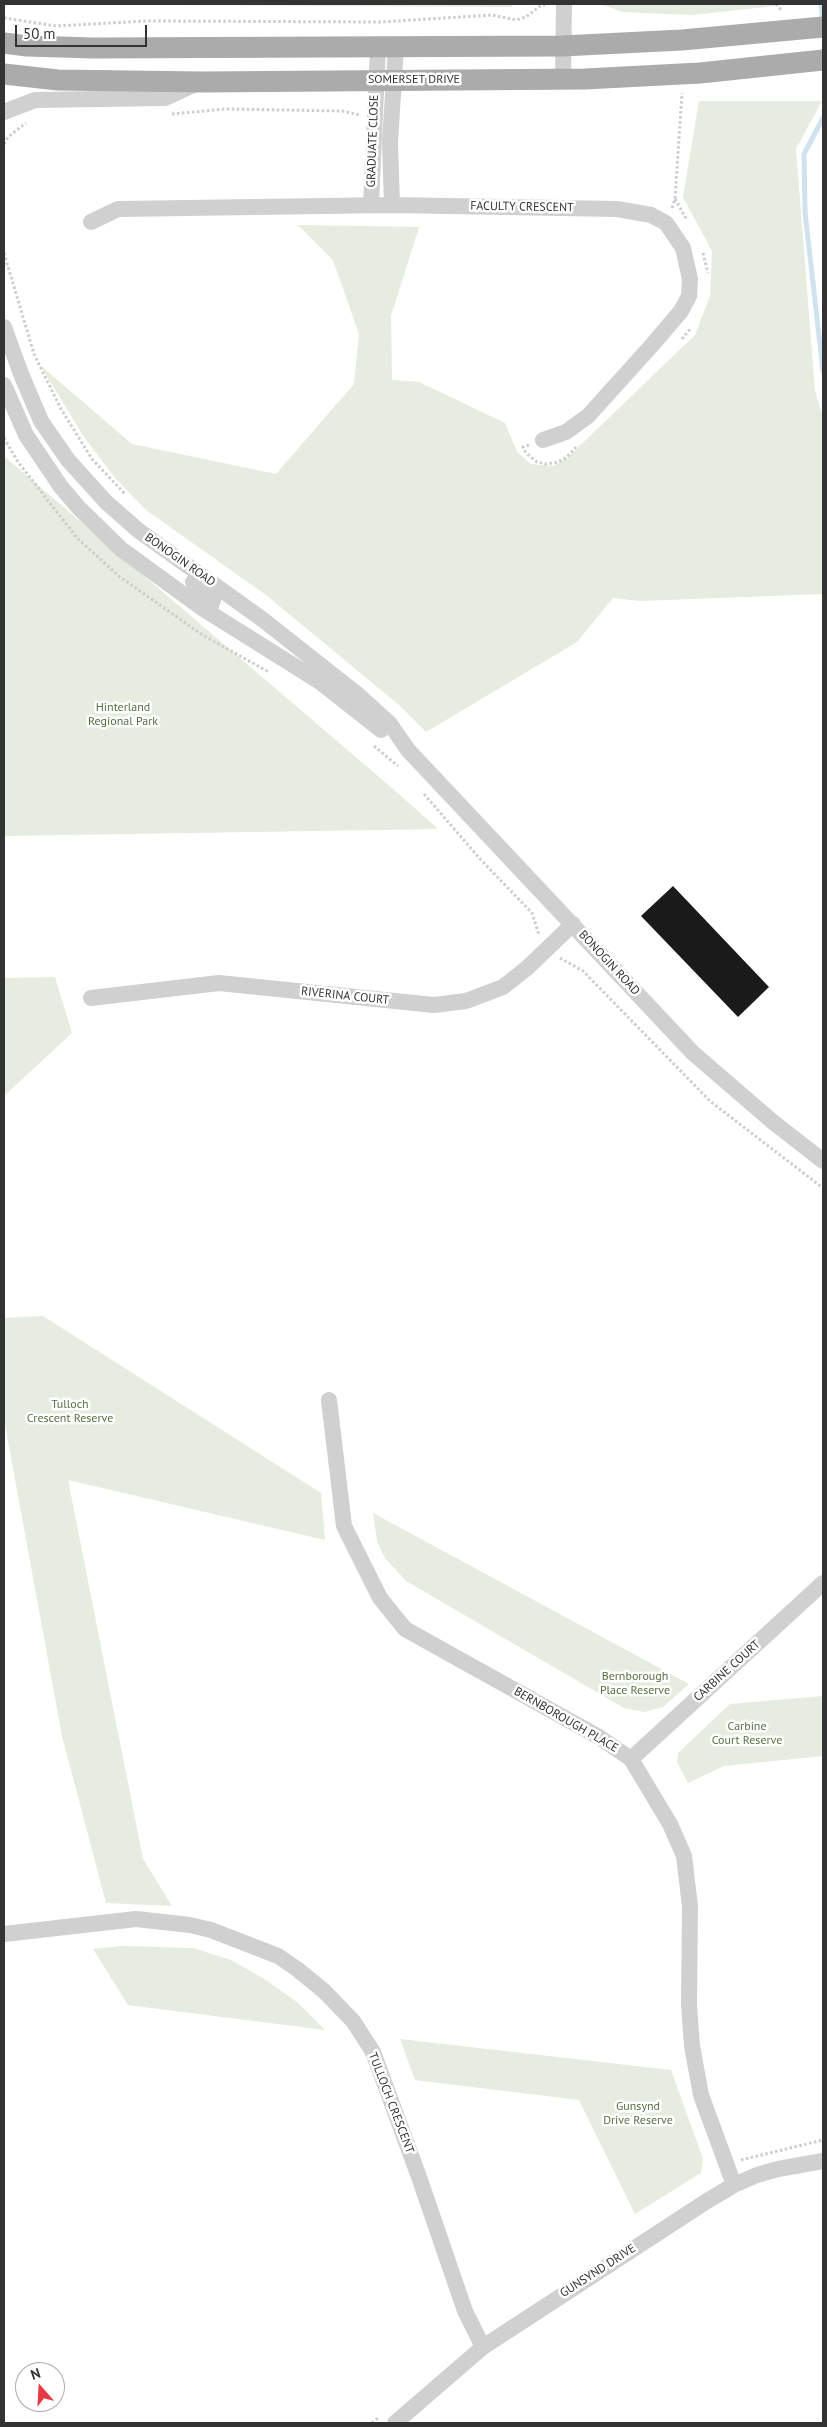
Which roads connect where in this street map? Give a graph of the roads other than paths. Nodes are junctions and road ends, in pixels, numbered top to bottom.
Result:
1 (564, 4) edge
2 (823, 27) edge
3 (4, 42) edge
4 (562, 46) junction
5 (387, 47) junction
6 (823, 60) edge
7 (4, 74) edge
8 (385, 80) junction
9 (562, 80) junction
10 (202, 82) junction
11 (4, 112) edge
12 (371, 205) junction
13 (392, 205) junction
14 (91, 222) dead end
15 (4, 328) edge
16 (4, 385) edge
17 (543, 440) dead end
18 (106, 502) junction
19 (209, 612) junction
20 (408, 750) junction
21 (573, 924) junction
22 (91, 998) dead end
23 (823, 1161) edge
24 (329, 1400) dead end
25 (823, 1583) edge
26 (631, 1758) junction
27 (4, 1934) edge
28 (823, 2160) edge
29 (734, 2185) junction
30 (483, 2347) junction
31 (394, 2423) edge

1 - 4 street
2 - 4 main road
3 - 5 main road
4 - 5 main road
4 - 9 street
5 - 8 street, GRADUATE CLOSE
6 - 9 main road, SOMERSET DRIVE
7 - 10 main road, SOMERSET DRIVE
8 - 9 main road, SOMERSET DRIVE
8 - 10 main road, SOMERSET DRIVE
8 - 12 street, GRADUATE CLOSE
8 - 13 street, GRADUATE CLOSE
10 - 11 street
12 - 13 street, FACULTY CRESCENT
12 - 14 street, FACULTY CRESCENT
13 - 17 street, FACULTY CRESCENT
15 - 18 street, BONOGIN ROAD
16 - 19 street, BONOGIN ROAD
18 - 19 street
18 - 20 street, BONOGIN ROAD
19 - 20 street, BONOGIN ROAD
20 - 21 street, BONOGIN ROAD
21 - 22 street, RIVERINA COURT
21 - 23 street, BONOGIN ROAD
24 - 26 street, BERNBOROUGH PLACE
25 - 26 street, CARBINE COURT
26 - 29 street, BERNBOROUGH PLACE
27 - 30 street, TULLOCH CRESCENT
28 - 29 street, GUNSYND DRIVE
29 - 30 street, GUNSYND DRIVE
30 - 31 street, GUNSYND DRIVE

